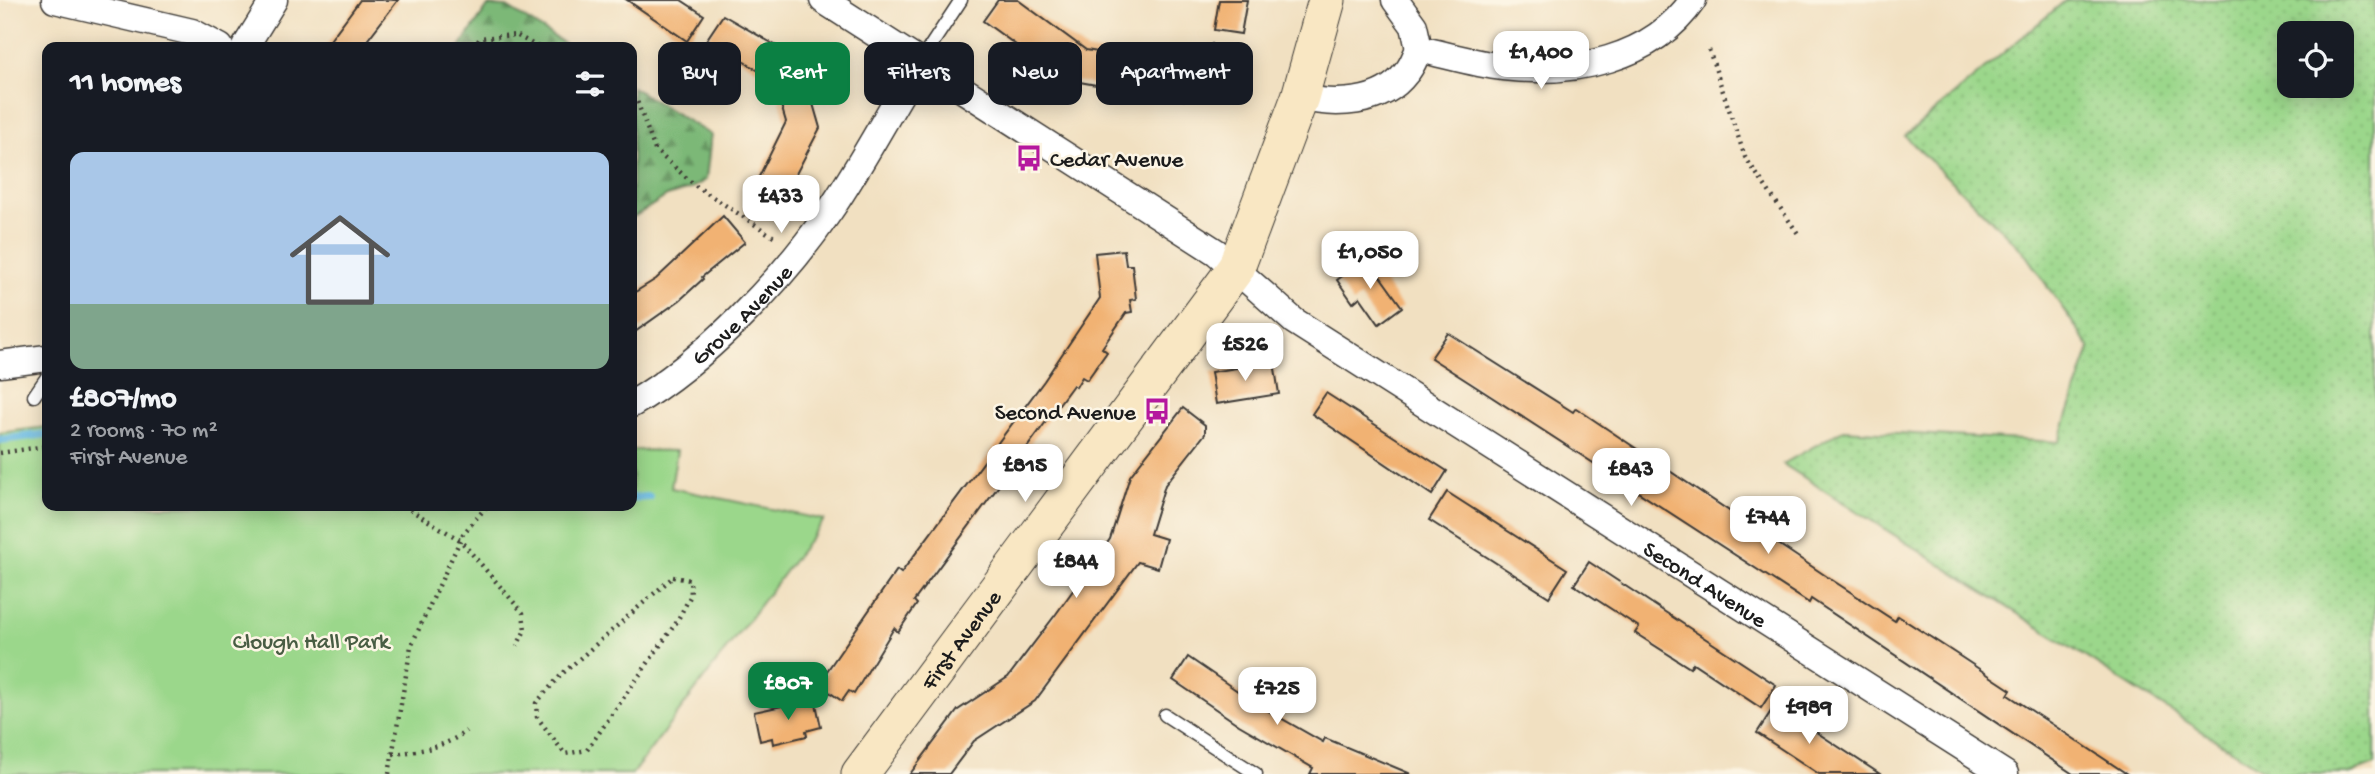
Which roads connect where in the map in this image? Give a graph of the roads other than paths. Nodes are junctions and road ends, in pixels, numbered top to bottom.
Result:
1 (55, 0) edge
2 (274, 0) edge
3 (824, 0) edge
4 (961, 0) edge
5 (1326, 0) edge
6 (1395, 0) edge
7 (1693, 0) edge
8 (211, 42) edge
9 (248, 42) edge
10 (889, 42) edge
11 (933, 42) edge
12 (1419, 49) junction
13 (974, 97) edge
14 (1300, 97) junction
15 (894, 105) edge
16 (1236, 268) junction
17 (42, 359) edge
18 (0, 364) edge
19 (42, 384) edge
20 (34, 396) dead end
21 (637, 401) edge
22 (1165, 715) dead end
23 (860, 774) edge
24 (1256, 774) edge
25 (2005, 774) edge

1 - 8 street
2 - 9 street
3 - 10 street, Second Avenue
4 - 11 lane
5 - 14 main road
6 - 12 street
7 - 12 street
12 - 14 street
13 - 16 street, Second Avenue
14 - 16 main road
15 - 21 street, Grove Avenue
16 - 23 main road, First Avenue
16 - 25 street, Second Avenue
17 - 18 street
19 - 20 lane
22 - 24 lane

